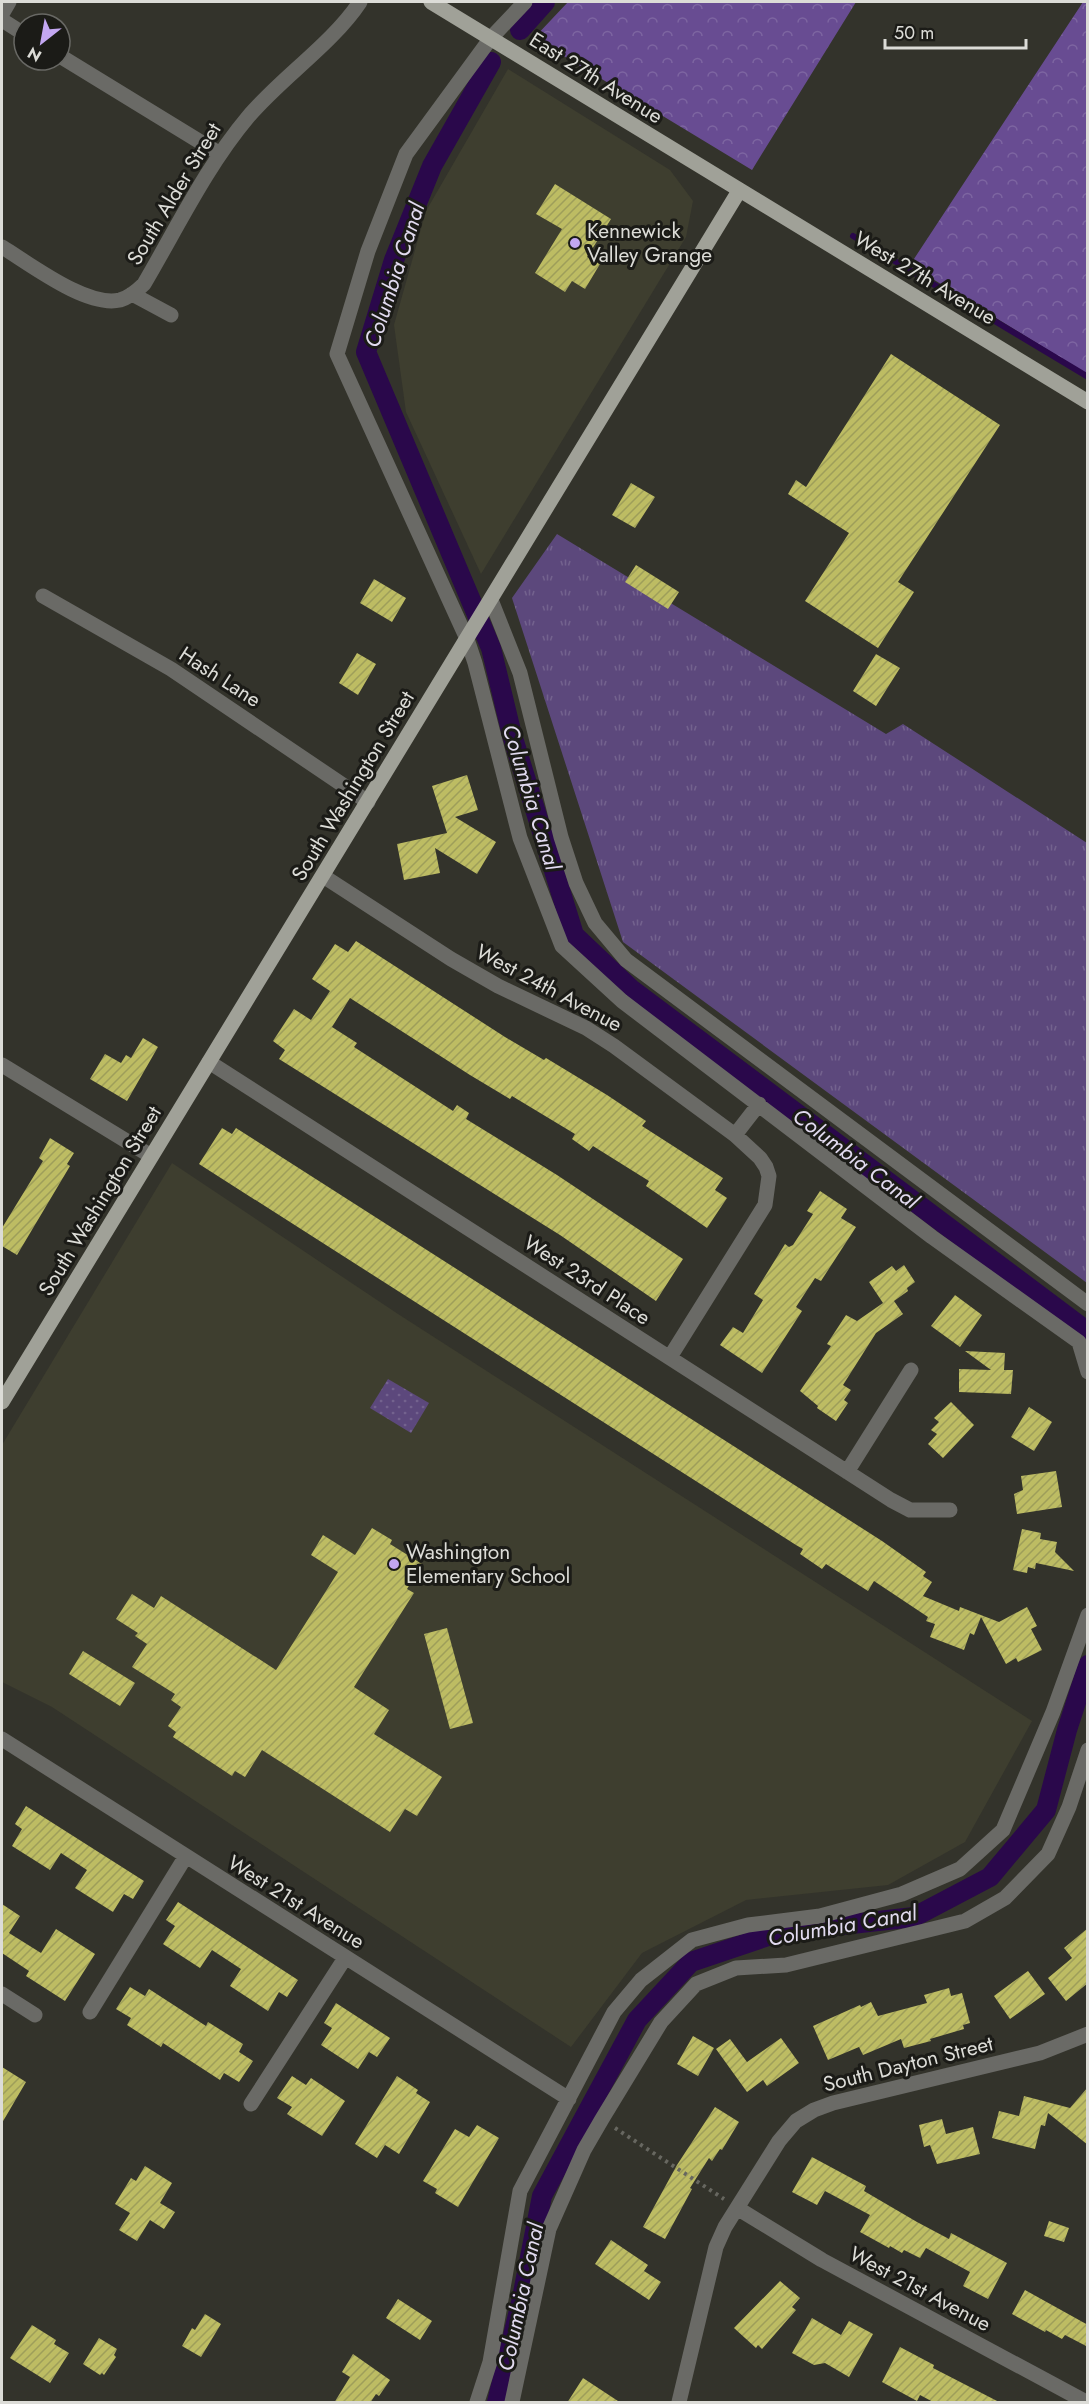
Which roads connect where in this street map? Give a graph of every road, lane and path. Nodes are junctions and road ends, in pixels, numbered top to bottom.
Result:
1 (9, 2) edge
2 (360, 2) edge
3 (431, 2) edge
4 (525, 2) edge
5 (2, 14) edge
6 (491, 38) junction
7 (72, 63) edge
8 (220, 154) junction
9 (739, 191) junction
10 (2, 247) edge
11 (126, 297) junction
12 (171, 315) dead end
13 (1088, 402) edge
14 (43, 596) dead end
15 (487, 606) junction
16 (471, 633) junction
17 (368, 802) junction
18 (323, 876) junction
19 (209, 1062) junction
20 (2, 1065) edge
21 (759, 1104) junction
22 (735, 1135) junction
23 (151, 1156) junction
24 (1088, 1304) edge
25 (670, 1358) junction
26 (911, 1370) dead end
27 (1088, 1372) edge
28 (2, 1402) edge
29 (847, 1472) junction
30 (950, 1510) dead end
31 (1088, 1616) edge
32 (2, 1739) edge
33 (1088, 1750) edge
34 (186, 1856) junction
35 (345, 1958) junction
36 (2, 1994) edge
37 (90, 2012) dead end
38 (36, 2015) dead end
39 (1088, 2034) edge
40 (569, 2099) junction
41 (251, 2104) dead end
42 (602, 2119) junction
43 (737, 2208) junction
44 (477, 2403) edge
45 (512, 2403) edge
46 (679, 2403) edge
47 (1086, 2403) edge

1 - 5 street
2 - 8 street, South Alder Street
3 - 6 main road, East 27th Avenue
4 - 6 street
6 - 9 main road, East 27th Avenue
6 - 16 street
7 - 8 street
8 - 11 street, South Alder Street
9 - 13 main road, West 27th Avenue
9 - 15 main road, South Washington Street
10 - 11 street
11 - 12 street
14 - 17 street, Hash Lane
15 - 16 main road, South Washington Street
15 - 24 street
16 - 17 main road, South Washington Street
16 - 21 street
17 - 18 main road, South Washington Street
18 - 19 main road, South Washington Street
18 - 22 street, West 24th Avenue
19 - 23 main road, South Washington Street
19 - 25 street, West 23rd Place
20 - 23 street
21 - 22 street
21 - 27 street
22 - 25 street, West 24th Avenue
23 - 28 main road, South Washington Street
25 - 29 street, West 23rd Place
26 - 29 street
29 - 30 street, West 23rd Place
31 - 40 street
32 - 34 street, West 21st Avenue
33 - 42 street
34 - 35 street, West 21st Avenue
34 - 37 street
35 - 40 street, West 21st Avenue
35 - 41 street
36 - 38 street
39 - 43 street, South Dayton Street
40 - 44 street
42 - 43 path
42 - 45 street
43 - 46 street, South Dayton Street
43 - 47 street, West 21st Avenue

